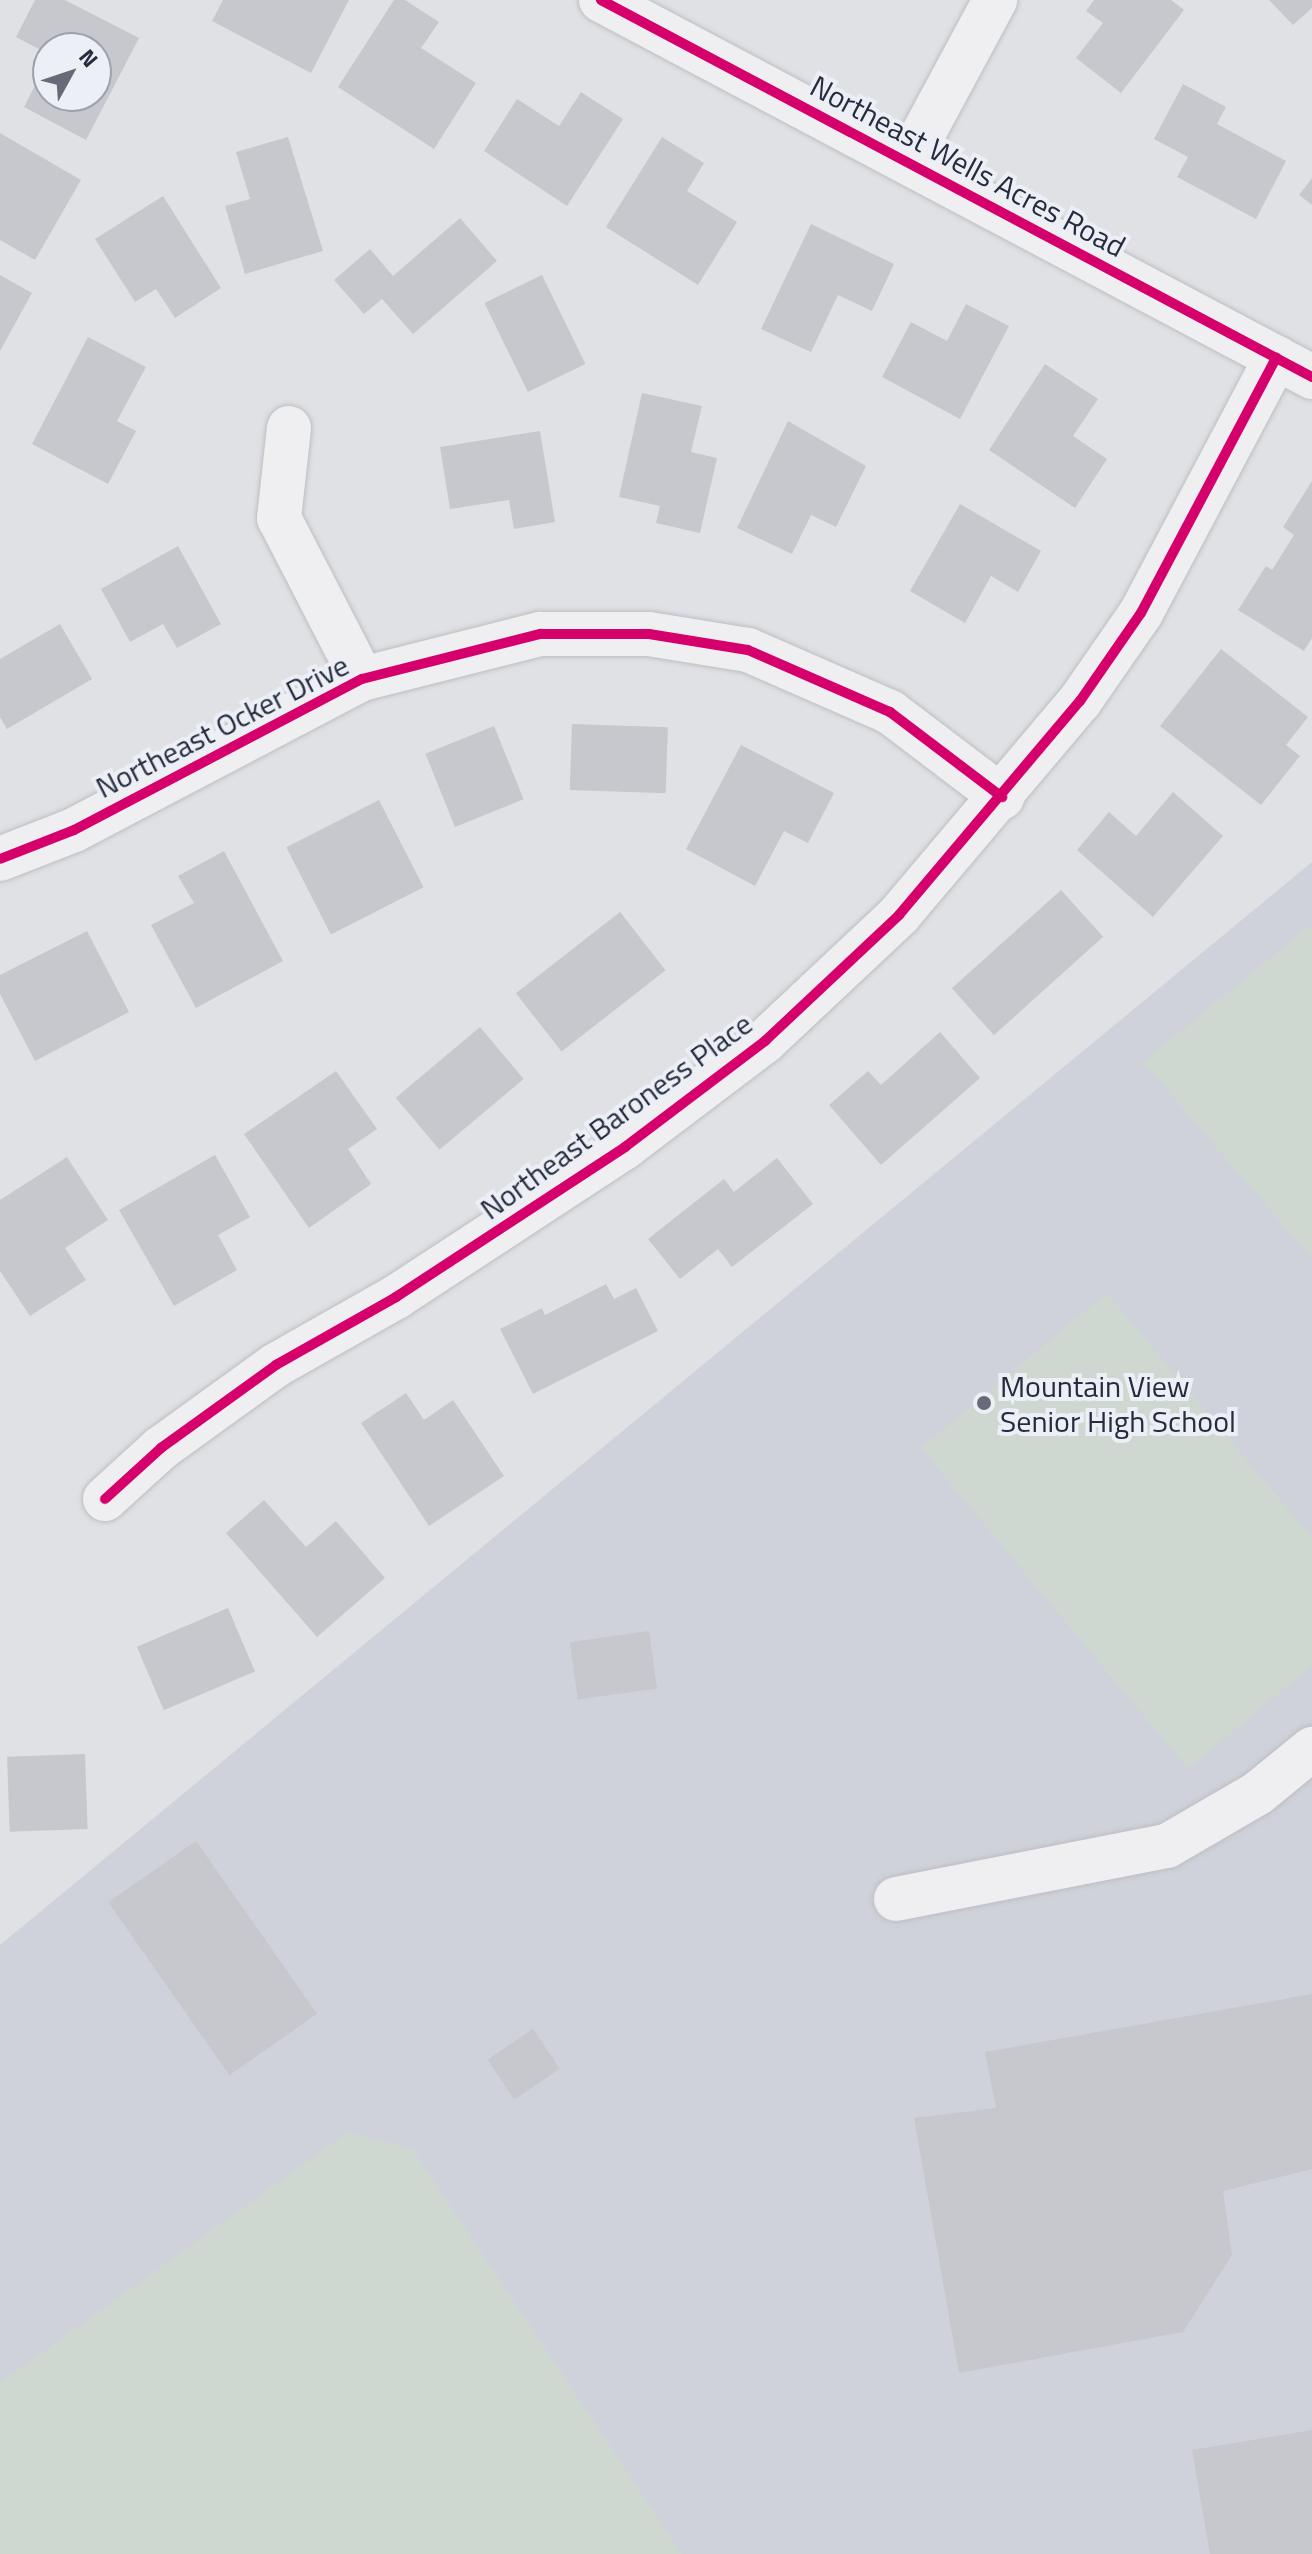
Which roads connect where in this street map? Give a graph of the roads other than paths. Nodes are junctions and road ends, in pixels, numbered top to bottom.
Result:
1 (601, 0) edge
2 (995, 0) edge
3 (909, 160) junction
4 (1294, 368) edge
5 (289, 428) dead end
6 (362, 679) junction
7 (1002, 797) junction
8 (0, 859) edge
9 (105, 1499) dead end
10 (1312, 1749) edge
11 (896, 1899) dead end

1 - 3 street, Northeast Wells Acres Road
2 - 3 street
3 - 4 street, Northeast Wells Acres Road
4 - 7 street, Northeast Baroness Place
5 - 6 street
6 - 7 street, Northeast Ocker Drive
6 - 8 street, Northeast Ocker Drive
7 - 9 street, Northeast Baroness Place
10 - 11 street

